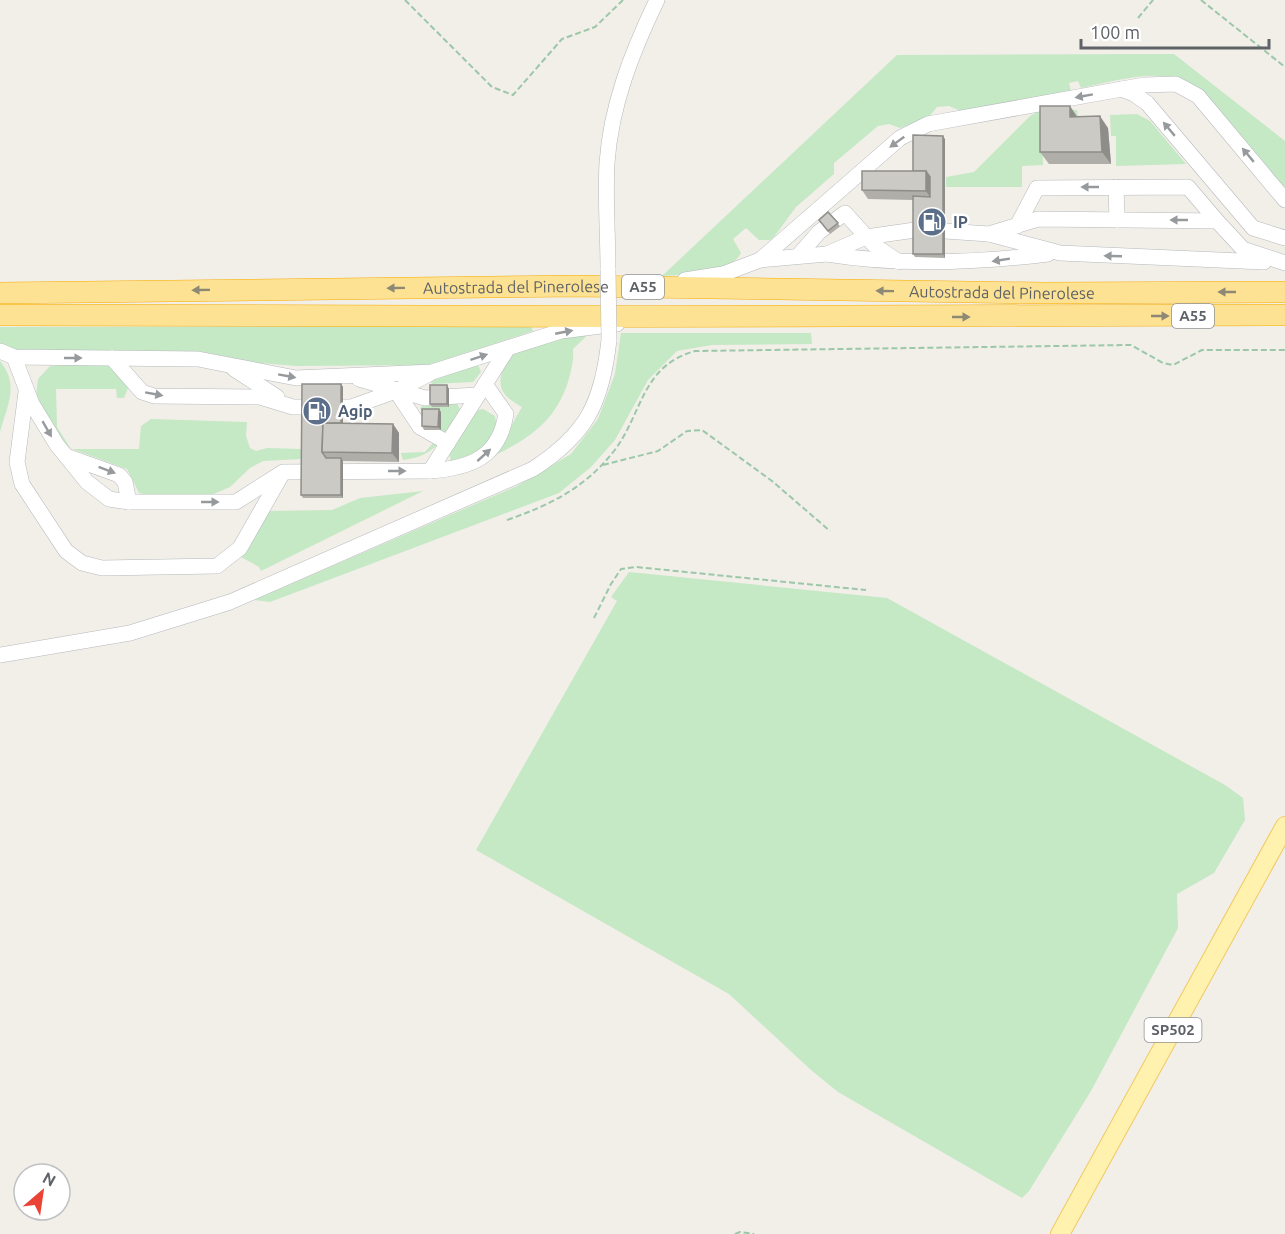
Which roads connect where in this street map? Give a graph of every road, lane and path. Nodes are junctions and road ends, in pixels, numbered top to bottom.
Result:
1 (405, 0) edge
2 (623, 0) edge
3 (657, 0) edge
4 (1153, 0) edge
5 (1201, 0) edge
6 (1138, 18) dead end
7 (1285, 67) edge
8 (1120, 89) junction
9 (1116, 187) junction
10 (1285, 200) edge
11 (1117, 220) junction
12 (1217, 221) junction
13 (1017, 226) junction
14 (915, 230) edge
15 (945, 231) edge
16 (989, 234) junction
17 (866, 237) junction
18 (1285, 238) edge
19 (1059, 253) junction
20 (827, 254) junction
21 (798, 256) junction
22 (760, 260) junction
23 (899, 262) junction
24 (1281, 263) edge
25 (577, 286) junction
26 (0, 292) edge
27 (1285, 292) edge
28 (0, 315) edge
29 (1285, 315) edge
30 (875, 318) junction
31 (508, 348) junction
32 (1285, 350) edge
33 (7, 354) edge
34 (112, 358) junction
35 (224, 364) junction
36 (432, 372) junction
37 (347, 376) junction
38 (27, 389) junction
39 (481, 389) junction
40 (396, 391) junction
41 (293, 407) junction
42 (447, 442) junction
43 (66, 456) junction
44 (601, 466) junction
45 (430, 471) junction
46 (283, 472) junction
47 (129, 502) junction
48 (507, 520) dead end
49 (830, 531) dead end
50 (866, 590) dead end
51 (594, 618) dead end
52 (0, 655) edge
53 (1285, 825) edge
54 (735, 1234) edge
55 (754, 1234) edge
56 (1060, 1234) edge

1 - 2 path
3 - 52 street, bridge
4 - 6 path
5 - 7 path
10 -> 8 street
18 -> 8 street
8 -> 22 street
9 - 11 street
9 - 12 street
9 -> 13 street
12 -> 11 street
11 - 13 street
12 - 24 street
13 - 16 street
14 - 17 street
15 - 16 street
16 - 19 street
17 - 20 street
17 - 21 street
17 - 23 street
19 -> 23 street
24 -> 19 street
20 - 21 street
20 - 23 street
21 - 22 street
22 - 25 street
25 -> 26 highway, Autostrada del Pinerolese / A55
27 -> 25 highway, Autostrada del Pinerolese / A55
28 - 30 highway, Autostrada del Pinerolese / A55
30 -> 29 highway, Autostrada del Pinerolese / A55
31 -> 30 street
36 -> 31 street
31 - 39 street
32 - 44 path
33 -> 34 street
33 - 38 street
34 - 35 street
34 -> 41 street
35 -> 37 street
35 - 41 street
36 - 37 street
36 - 40 street
37 - 40 street
38 -> 43 street
38 - 46 street
39 - 40 street
39 - 42 street
45 -> 39 street
40 - 41 street
40 - 42 street
42 - 45 street
43 - 47 street
43 -> 47 street
44 - 48 path
44 - 49 path
46 -> 45 street
47 -> 46 street
50 - 51 path
53 - 56 main road, SP502
54 - 55 path

